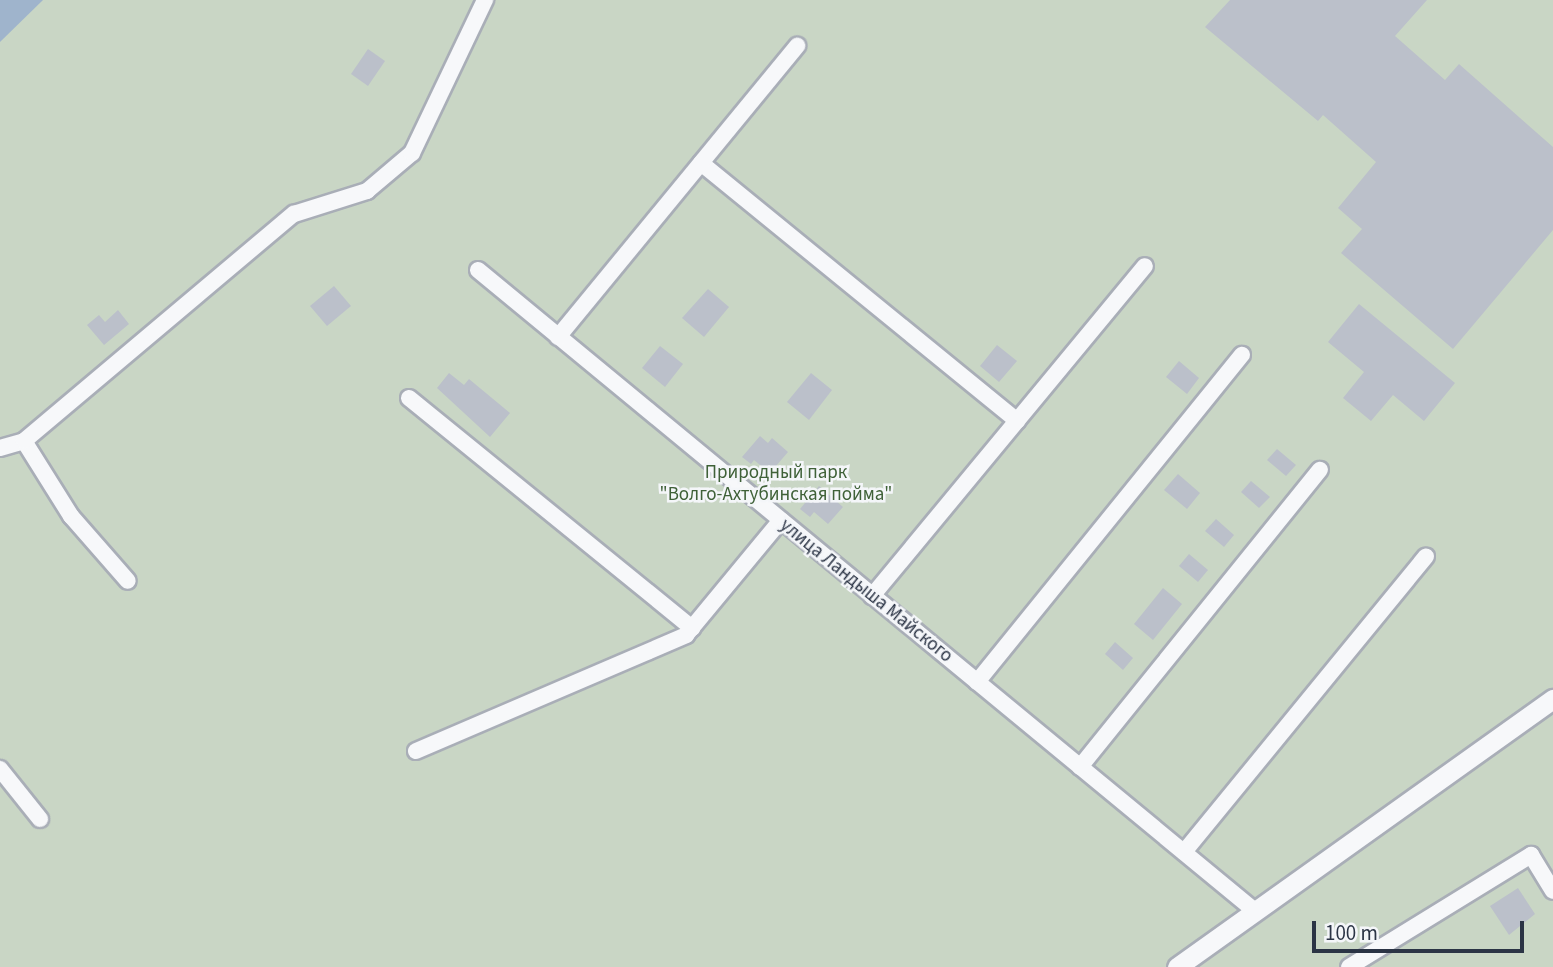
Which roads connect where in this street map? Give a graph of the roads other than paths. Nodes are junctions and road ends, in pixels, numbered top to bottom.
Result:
1 (485, 0) edge
2 (797, 46) dead end
3 (701, 163) junction
4 (1145, 266) dead end
5 (478, 270) dead end
6 (558, 337) junction
7 (1242, 355) dead end
8 (409, 398) dead end
9 (1017, 421) junction
10 (24, 441) junction
11 (0, 448) edge
12 (1320, 470) dead end
13 (780, 520) junction
14 (1426, 556) dead end
15 (128, 580) dead end
16 (872, 596) junction
17 (692, 628) junction
18 (977, 682) junction
19 (1553, 699) edge
20 (416, 751) dead end
21 (1080, 767) junction
22 (0, 769) edge
23 (40, 819) dead end
24 (1184, 852) junction
25 (1553, 891) edge
26 (1255, 911) junction
27 (1177, 967) edge
28 (1349, 967) edge

1 - 10 street
2 - 3 street
3 - 6 street
3 - 9 street
4 - 9 street
5 - 6 street, улица Ландыша Майского
6 - 13 street, улица Ландыша Майского
7 - 18 street
8 - 17 street
9 - 16 street
10 - 11 street
10 - 15 street
12 - 21 street
13 - 16 street, улица Ландыша Майского
13 - 17 street
14 - 24 street
16 - 18 street, улица Ландыша Майского
17 - 20 street
18 - 21 street, улица Ландыша Майского
19 - 26 street
21 - 24 street, улица Ландыша Майского
22 - 23 street
24 - 26 street, улица Ландыша Майского
25 - 28 street
26 - 27 street

